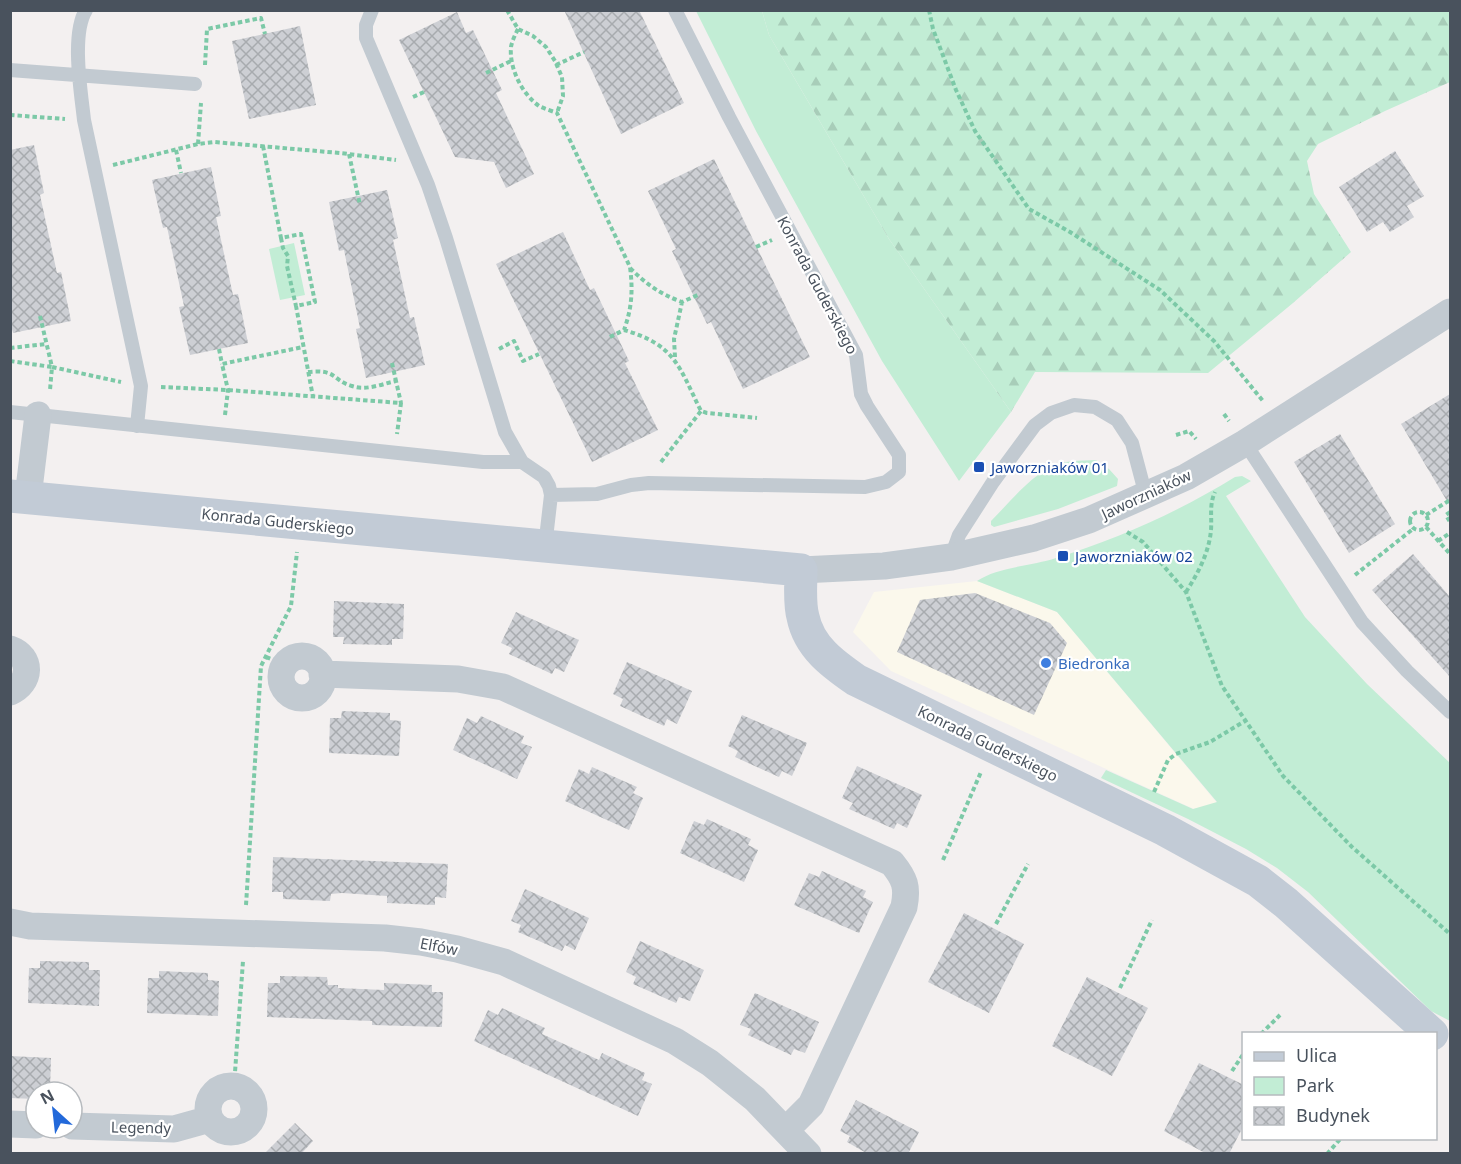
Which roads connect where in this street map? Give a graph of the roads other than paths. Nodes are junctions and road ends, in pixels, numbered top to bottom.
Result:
1 (86, 10) edge
2 (372, 10) edge
3 (675, 10) edge
4 (10, 70) edge
5 (79, 75) junction
6 (199, 78) road end
7 (1450, 314) edge
8 (44, 405) junction
9 (10, 412) edge
10 (137, 426) junction
11 (1245, 443) junction
12 (522, 462) junction
13 (551, 495) junction
14 (1146, 495) junction
15 (19, 496) edge
16 (545, 547) junction
17 (951, 556) junction
18 (801, 570) junction
19 (10, 649) edge
20 (275, 661) road end
21 (10, 692) edge
22 (1450, 712) edge
23 (10, 922) edge
24 (1431, 1032) edge
25 (1437, 1038) edge
26 (1450, 1050) edge
27 (210, 1119) junction
28 (84, 1126) edge
29 (786, 1130) junction
30 (808, 1154) edge

1 - 5 lane
2 - 12 lane
3 - 13 lane, Konrada Guderskiego
4 - 5 lane
5 - 6 lane
5 - 10 lane
7 - 11 street, Jaworzniaków
8 - 9 lane
8 - 10 lane
8 - 15 street
10 - 12 lane
11 - 14 street, Jaworzniaków
11 - 22 lane
12 - 13 lane
13 - 16 lane
14 - 17 street, Jaworzniaków
14 - 17 lane
15 - 16 street, Konrada Guderskiego
16 - 18 street, Konrada Guderskiego
17 - 18 street, Jaworzniaków
18 - 24 street, Konrada Guderskiego
19 - 21 street
20 - 29 street
23 - 29 street, Elfów
25 - 26 street, Konrada Guderskiego
27 - 27 street
27 - 28 street, Legendy
29 - 30 street, Elfów

